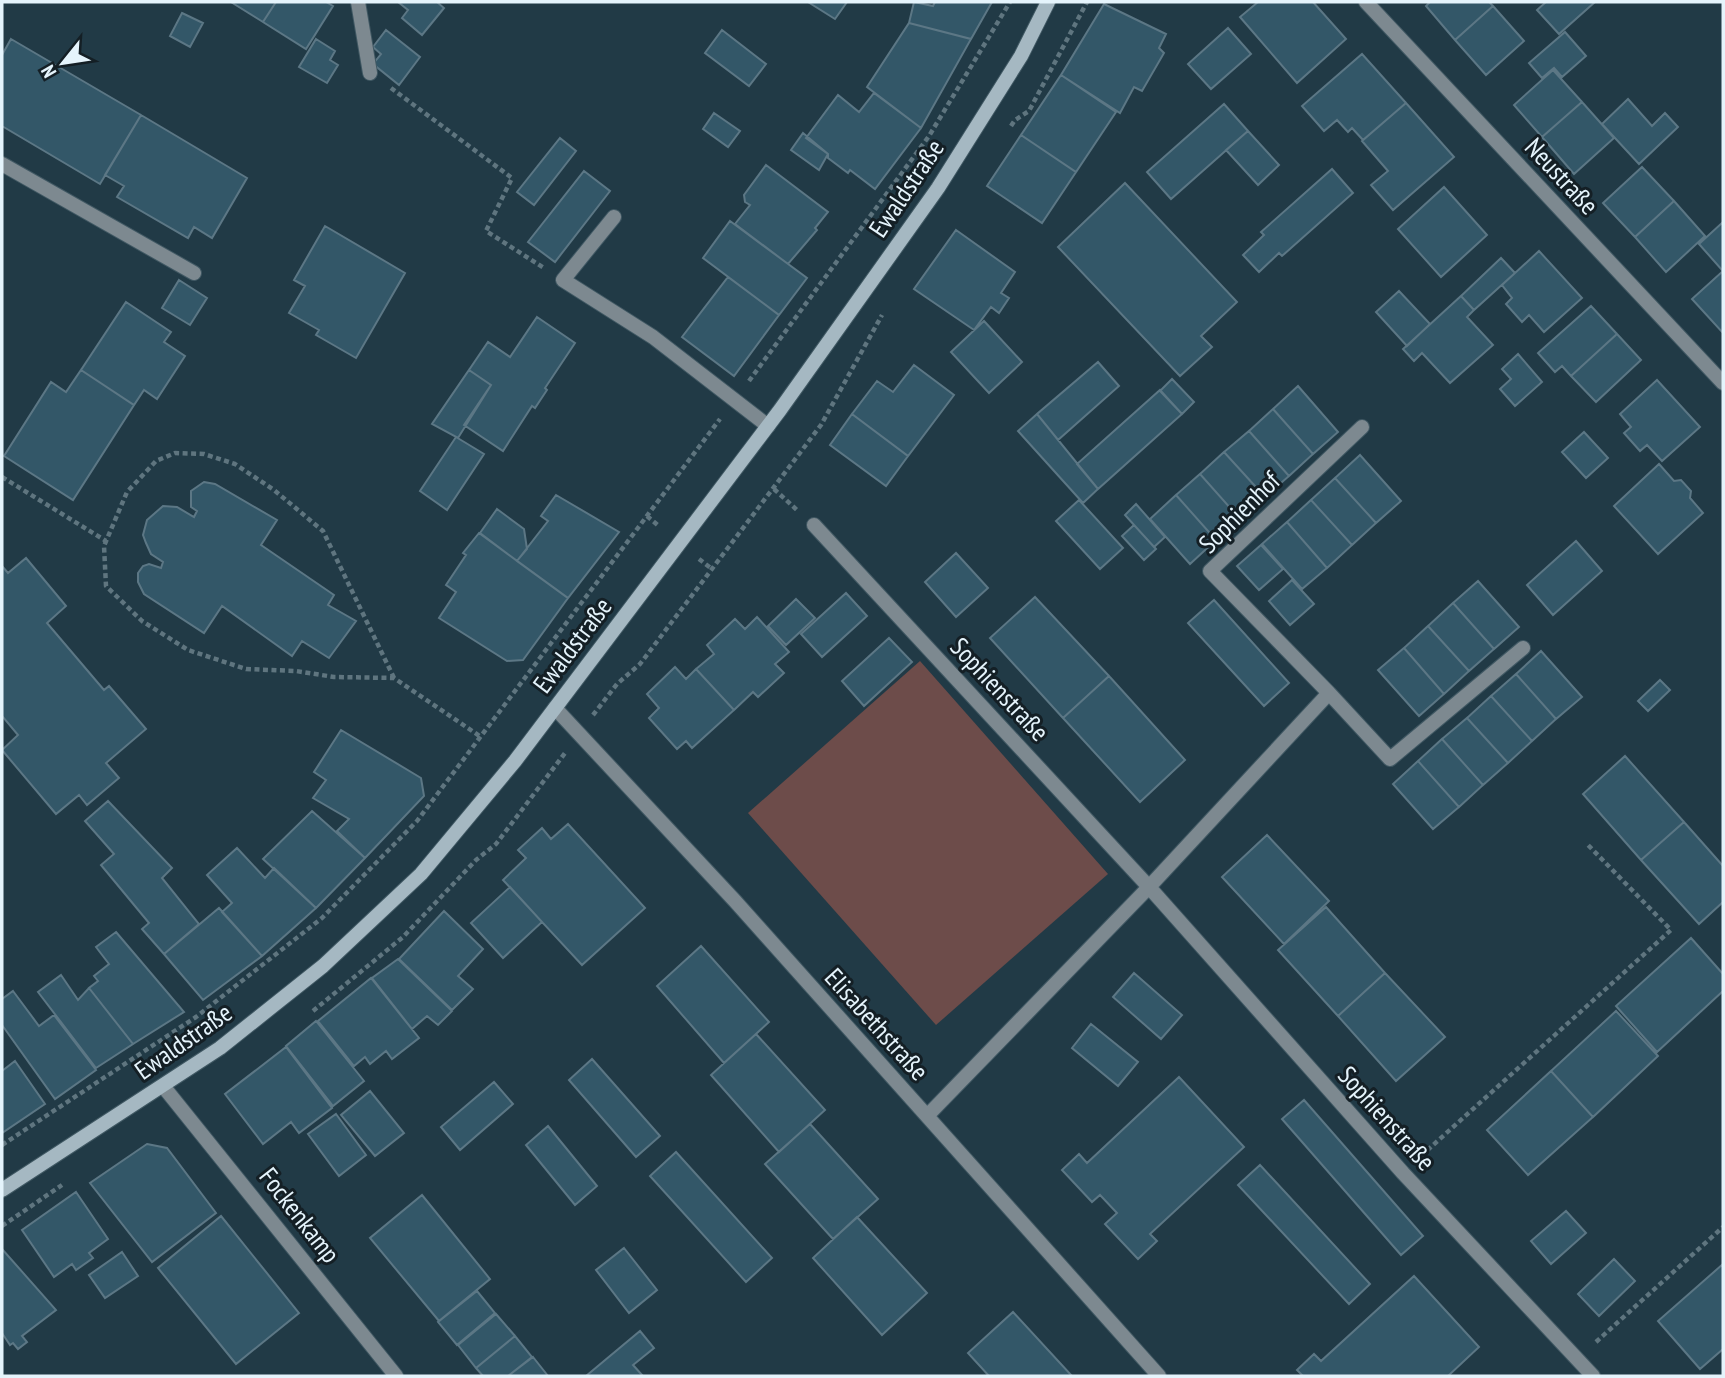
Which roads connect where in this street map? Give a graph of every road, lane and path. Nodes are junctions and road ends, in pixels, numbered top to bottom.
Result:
1 (358, 2) edge
2 (1010, 2) edge
3 (1048, 2) edge
4 (1366, 2) edge
5 (370, 73) joint
6 (2, 164) edge
7 (614, 217) dead end
8 (194, 273) dead end
9 (563, 281) junction
10 (1723, 383) edge
11 (734, 400) junction
12 (768, 426) junction
13 (1362, 427) dead end
14 (2, 477) edge
15 (814, 524) dead end
16 (106, 541) junction
17 (1523, 648) dead end
18 (394, 678) junction
19 (1329, 693) junction
20 (555, 708) junction
21 (481, 737) junction
22 (1588, 845) dead end
23 (1149, 887) junction
24 (163, 1086) junction
25 (927, 1115) junction
26 (2, 1145) edge
27 (1402, 1173) junction
28 (2, 1190) edge
29 (1723, 1227) edge
30 (1577, 1359) junction
31 (396, 1376) edge
32 (1159, 1376) edge
33 (1593, 1376) edge

1 - 5 street
2 - 11 path
3 - 12 main road, Ewaldstraße
4 - 10 street, Neustraße
5 - 9 path
6 - 8 street
7 - 9 street
9 - 11 street
11 - 12 street
11 - 21 path
12 - 20 main road, Ewaldstraße
13 - 19 street, Sophienhof
14 - 16 path
15 - 23 street, Sophienstraße
16 - 18 path
16 - 18 path
17 - 19 street, Sophienhof
18 - 21 path
19 - 23 street
20 - 24 main road, Ewaldstraße
20 - 25 street, Elisabethstraße
21 - 26 path
22 - 27 path
23 - 25 street
23 - 27 street, Sophienstraße
24 - 28 main road, Ewaldstraße
24 - 31 street, Fockenkamp
25 - 32 street, Elisabethstraße
27 - 30 street, Sophienstraße
29 - 30 path
30 - 33 street, Sophienstraße

